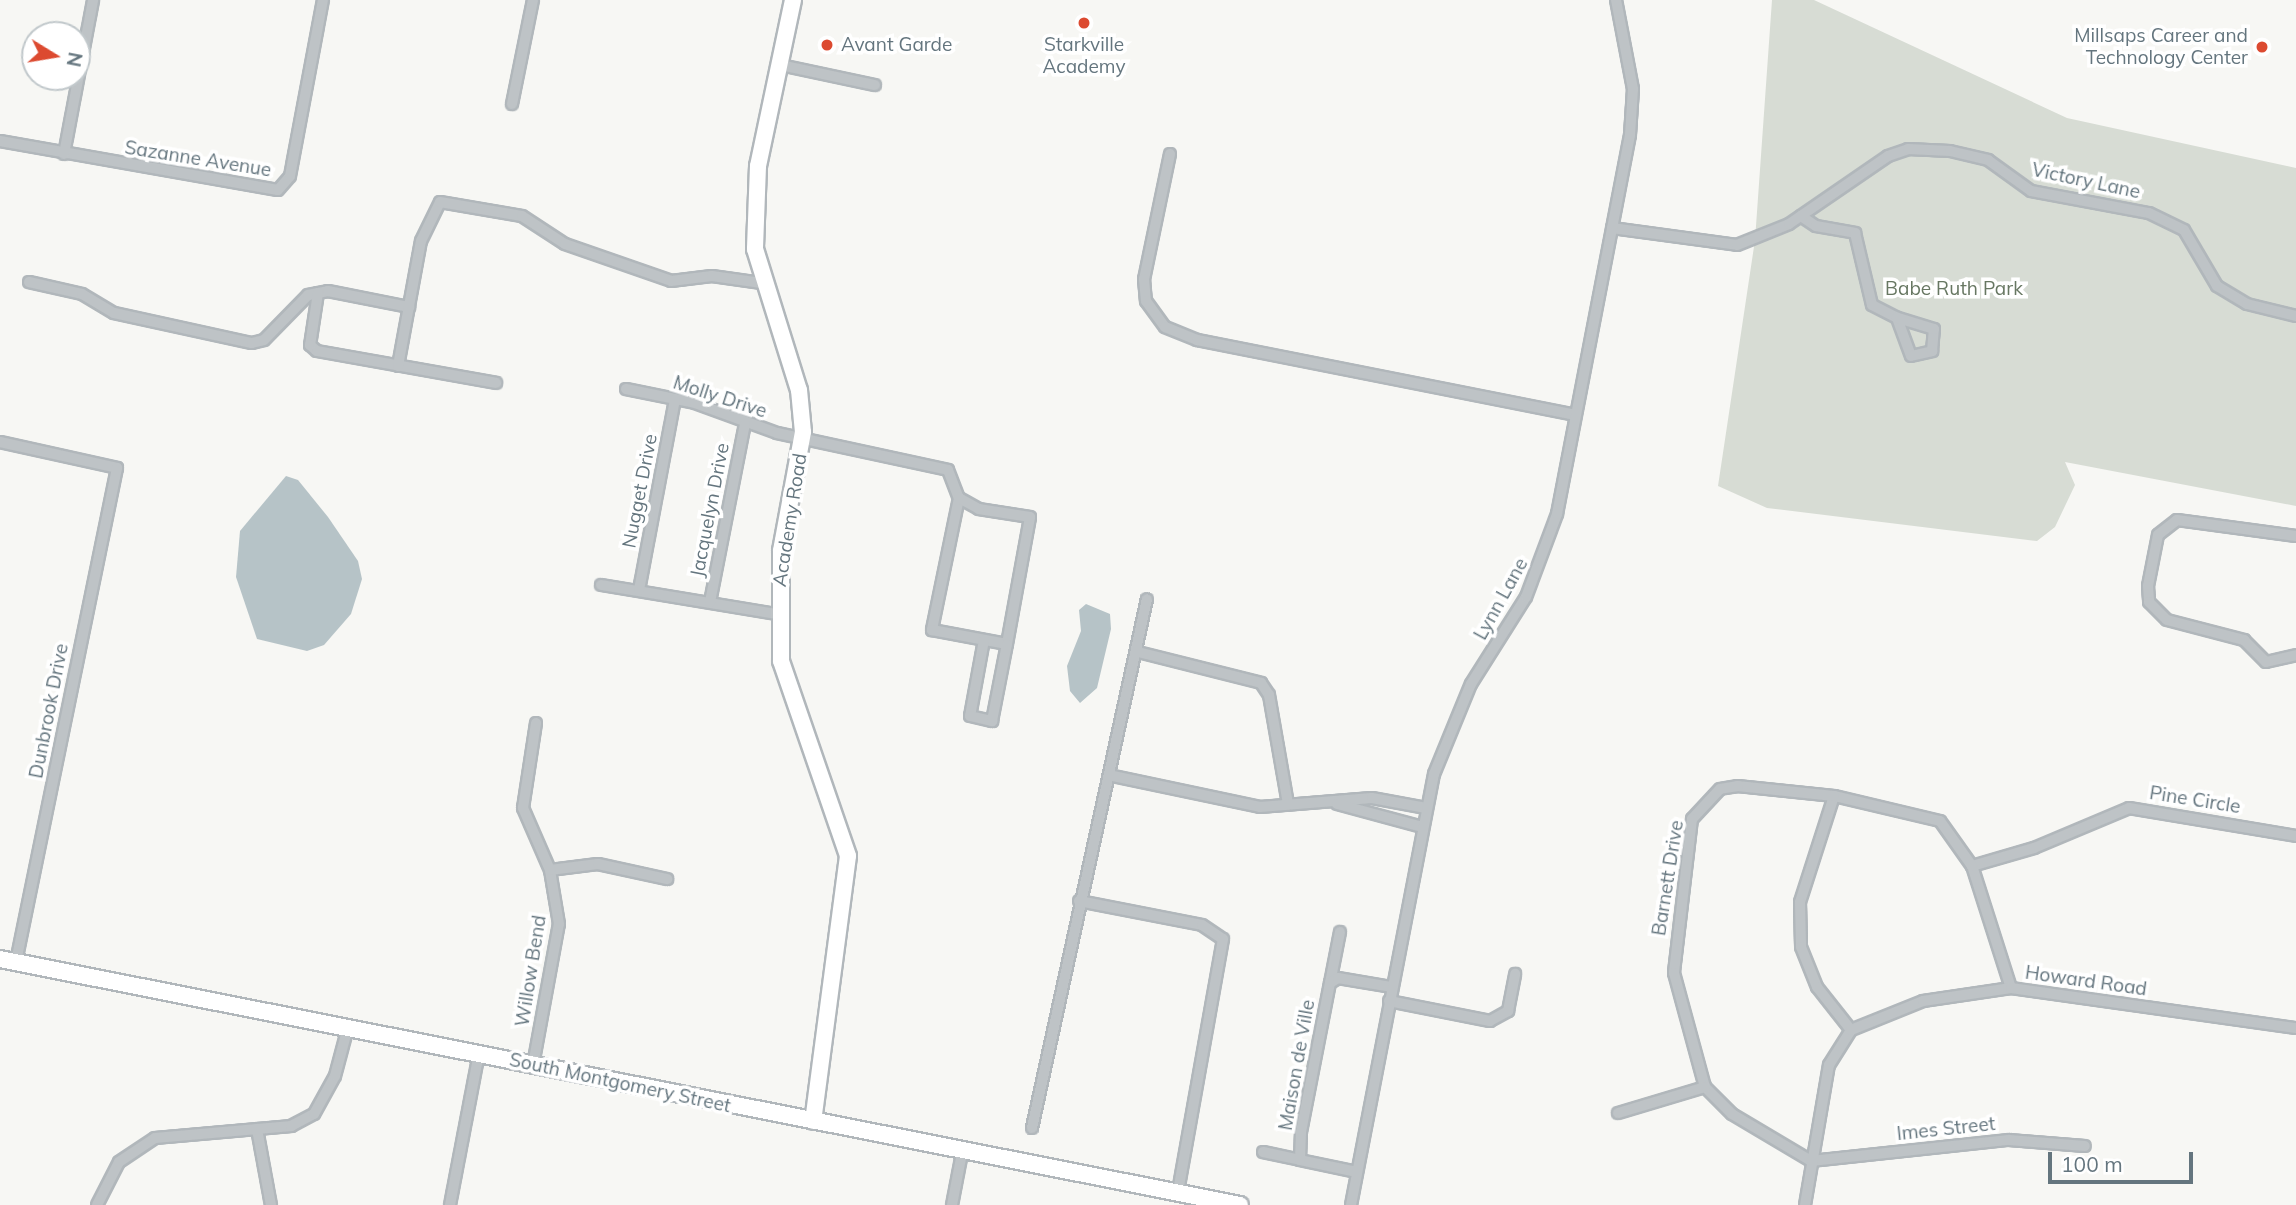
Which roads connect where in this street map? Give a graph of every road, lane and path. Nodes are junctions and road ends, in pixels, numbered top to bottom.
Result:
1 (79, 0) edge
2 (324, 0) edge
3 (533, 0) edge
4 (793, 0) edge
5 (1616, 0) edge
6 (93, 2) edge
7 (780, 65) junction
8 (874, 85) dead end
9 (512, 104) dead end
10 (0, 141) edge
11 (64, 154) junction
12 (1170, 154) dead end
13 (1801, 216) junction
14 (1612, 228) junction
15 (29, 282) dead end
16 (761, 283) junction
17 (317, 293) junction
18 (410, 307) junction
19 (2296, 316) edge
20 (1897, 318) dead end
21 (398, 366) junction
22 (496, 383) dead end
23 (626, 389) dead end
24 (675, 399) junction
25 (1576, 415) junction
26 (744, 424) junction
27 (802, 439) junction
28 (0, 442) edge
29 (959, 498) junction
30 (2296, 536) edge
31 (601, 585) dead end
32 (639, 590) junction
33 (1147, 599) dead end
34 (710, 602) junction
35 (777, 614) junction
36 (984, 640) junction
37 (1007, 644) junction
38 (1138, 652) junction
39 (2296, 655) edge
40 (536, 723) dead end
41 (1113, 776) junction
42 (1834, 796) junction
43 (1335, 803) junction
44 (1288, 804) junction
45 (1426, 808) junction
46 (1422, 827) junction
47 (2296, 836) edge
48 (1972, 866) junction
49 (550, 870) junction
50 (667, 879) dead end
51 (1079, 901) junction
52 (1340, 932) dead end
53 (8, 960) edge
54 (1515, 974) dead end
55 (1330, 984) junction
56 (1392, 987) junction
57 (2011, 988) junction
58 (1389, 1001) junction
59 (348, 1027) junction
60 (2296, 1028) edge
61 (1851, 1030) junction
62 (479, 1053) junction
63 (533, 1065) junction
64 (1705, 1087) junction
65 (1618, 1113) dead end
66 (813, 1121) junction
67 (1031, 1128) dead end
68 (257, 1129) junction
69 (2085, 1146) dead end
70 (963, 1148) junction
71 (1263, 1152) dead end
72 (1300, 1160) junction
73 (1811, 1161) junction
74 (1357, 1172) junction
75 (1178, 1192) junction
76 (97, 1205) edge
77 (271, 1205) edge
78 (450, 1205) edge
79 (952, 1205) edge
80 (1240, 1205) edge
81 (1351, 1205) edge
82 (1805, 1205) edge

1 - 6 street
2 - 11 street, Sazanne Avenue
3 - 9 street
4 - 7 street, Academy Road
5 - 14 street, Lynn Lane
6 - 11 street
7 - 8 street
7 - 16 street, Academy Road
10 - 11 street, Sazanne Avenue
12 - 25 street
13 - 14 street, Victory Lane
13 - 19 street, Victory Lane
13 - 20 street
14 - 25 street, Lynn Lane
15 - 17 street
16 - 18 street
16 - 27 street, Academy Road
17 - 18 street
17 - 21 street
18 - 21 street
21 - 22 street
23 - 24 street, Molly Drive
24 - 26 street, Molly Drive
24 - 32 street, Nugget Drive
25 - 45 street, Lynn Lane
26 - 27 street, Molly Drive
26 - 34 street, Jacquelyn Drive
27 - 29 street, Molly Drive
27 - 35 street, Academy Road
28 - 53 street, Dunbrook Drive
29 - 36 street
29 - 37 street
30 - 39 street
31 - 32 street
32 - 34 street
33 - 38 street
34 - 35 street
35 - 66 street, Academy Road
36 - 37 street
36 - 37 street
38 - 41 street
38 - 44 street
40 - 49 street, Willow Bend
41 - 44 street
41 - 51 street
42 - 48 street, Barnett Drive
42 - 61 street
42 - 64 street, Barnett Drive
43 - 44 street
43 - 45 street
43 - 46 street
45 - 46 street, Lynn Lane
46 - 56 street, Lynn Lane
47 - 48 street, Pine Circle
48 - 57 street, Barnett Drive
49 - 50 street
49 - 63 street, Willow Bend
51 - 67 street
51 - 75 street
52 - 55 street
53 - 59 street, South Montgomery Street
54 - 58 street
55 - 56 street, Maison de Ville
55 - 72 street, Maison de Ville
56 - 58 street, Lynn Lane
57 - 60 street, Howard Road
57 - 61 street, Howard Road
58 - 74 street, Lynn Lane
59 - 62 street, South Montgomery Street
59 - 68 street
61 - 73 street
62 - 63 street, South Montgomery Street
62 - 78 street
63 - 66 street, South Montgomery Street
64 - 65 street
64 - 73 street
66 - 70 street, South Montgomery Street
68 - 76 street
68 - 77 street
69 - 73 street, Imes Street
70 - 75 street, South Montgomery Street
70 - 79 street
71 - 72 street
72 - 74 street, Maison de Ville
73 - 82 street
74 - 81 street, Lynn Lane
75 - 80 street, South Montgomery Street

